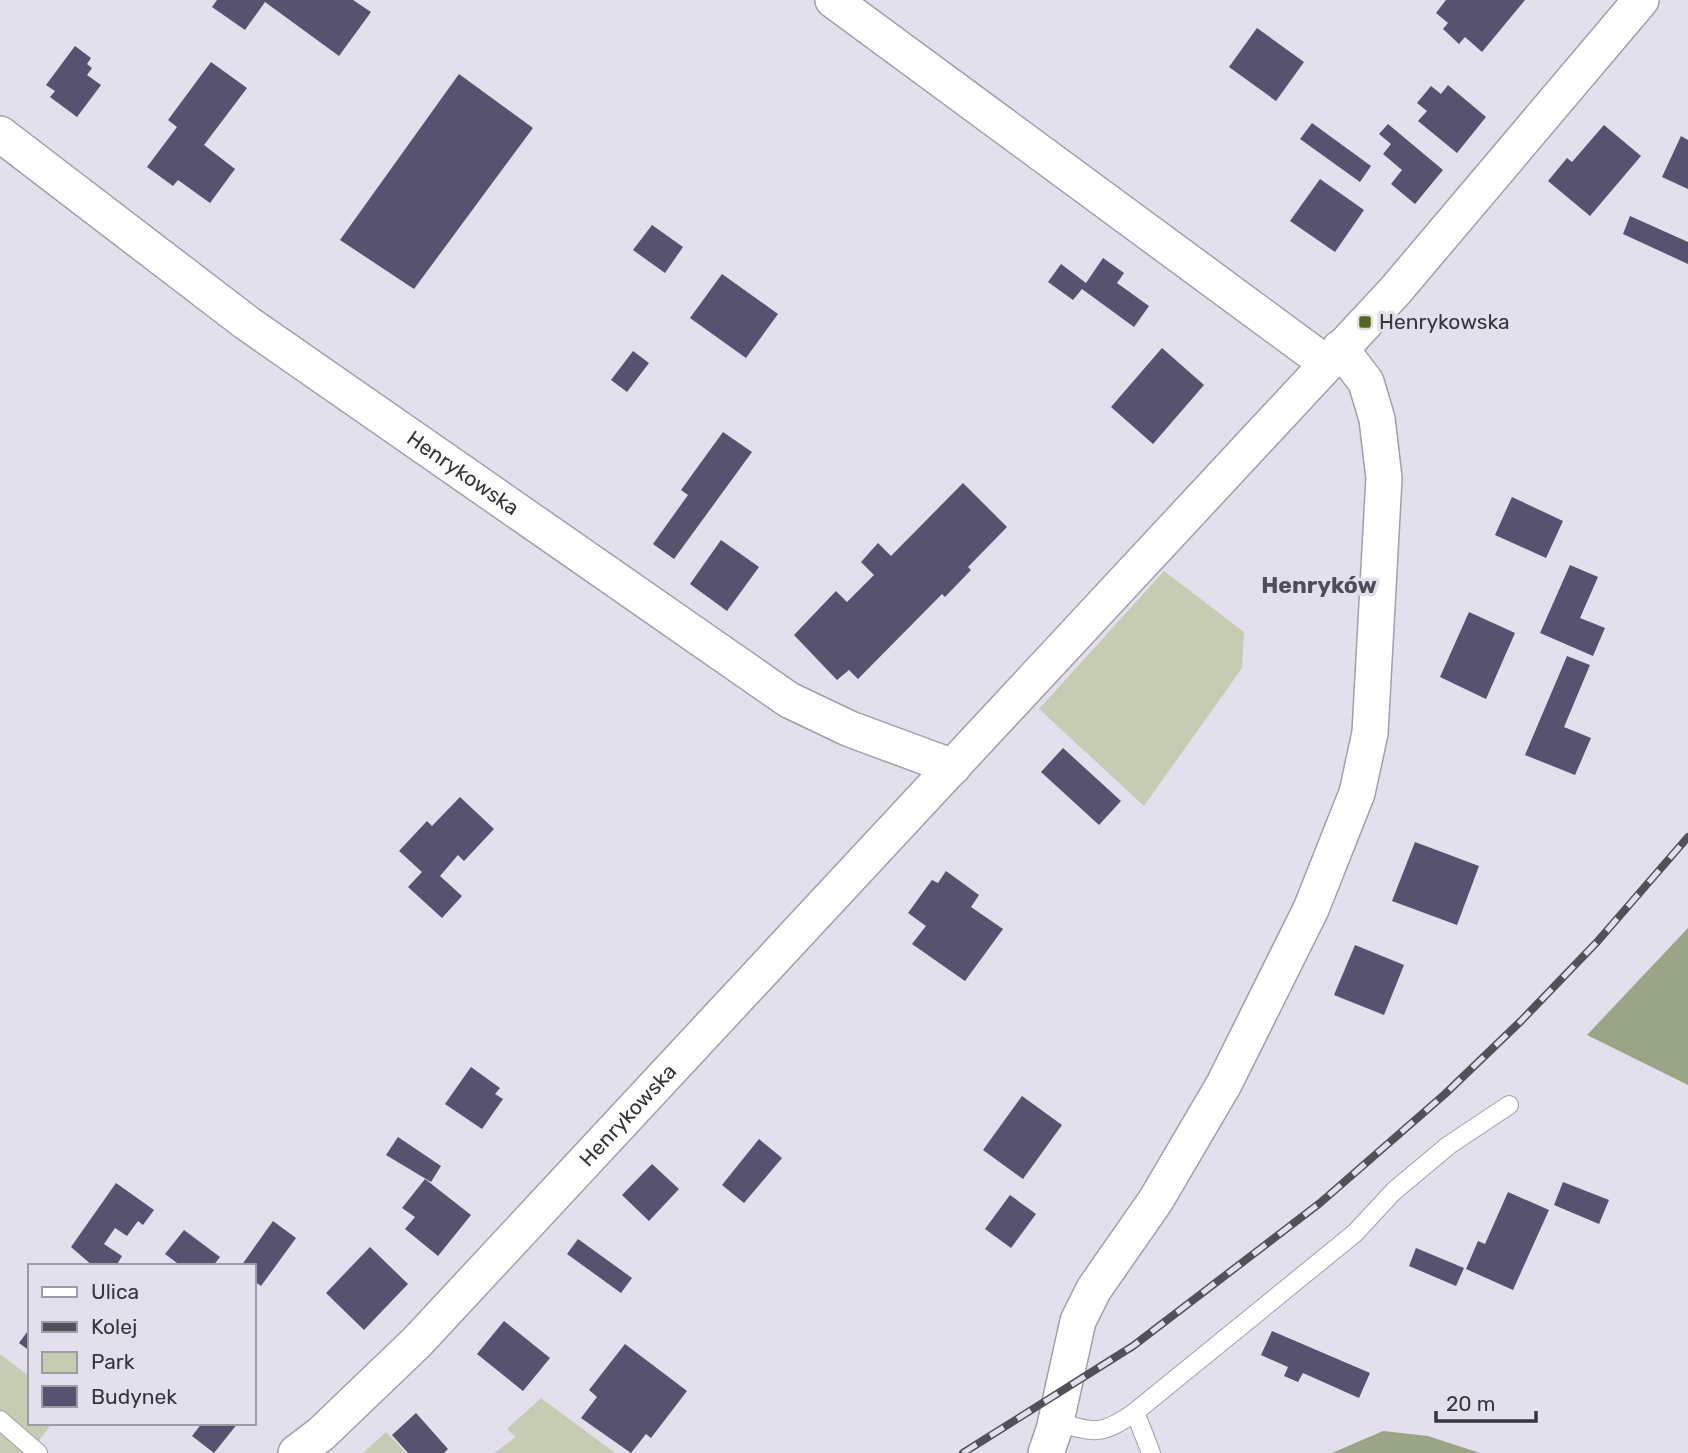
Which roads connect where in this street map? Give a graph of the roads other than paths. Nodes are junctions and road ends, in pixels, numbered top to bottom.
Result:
1 (833, 0) edge
2 (1641, 0) edge
3 (0, 134) edge
4 (1333, 356) junction
5 (953, 767) junction
6 (1509, 1105) dead end
7 (1135, 1412) junction
8 (0, 1420) edge
9 (1051, 1437) edge
10 (38, 1453) edge
11 (296, 1453) edge
12 (1151, 1453) edge

1 - 4 street
2 - 4 street, Henrykowska
3 - 5 street, Henrykowska
4 - 5 street, Henrykowska
4 - 9 street
5 - 11 street, Henrykowska
6 - 7 lane
7 - 9 lane
7 - 12 lane
8 - 10 lane

